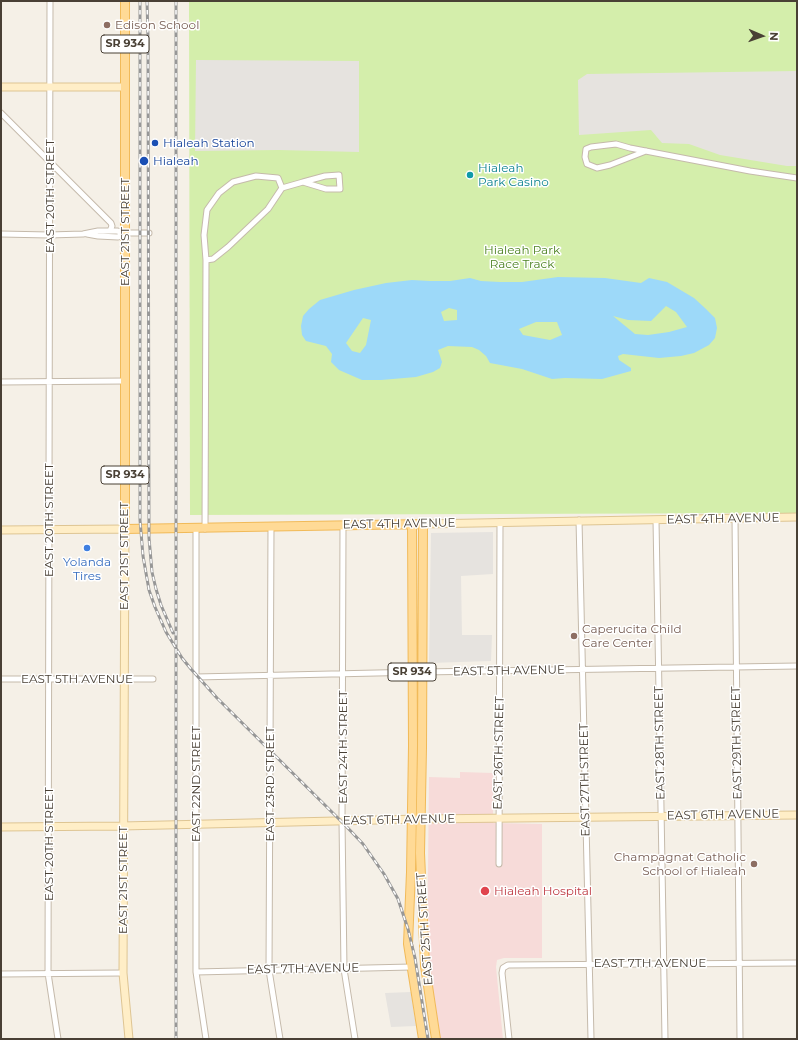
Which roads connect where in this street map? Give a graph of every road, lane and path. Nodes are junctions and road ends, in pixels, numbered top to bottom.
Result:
1 (50, 1) edge
2 (125, 1) edge
3 (1, 87) edge
4 (50, 87) junction
5 (125, 87) junction
6 (1, 113) edge
7 (646, 151) junction
8 (50, 161) junction
9 (797, 178) edge
10 (303, 182) junction
11 (282, 188) junction
12 (110, 231) junction
13 (125, 233) junction
14 (149, 233) dead end
15 (1, 234) edge
16 (84, 234) junction
17 (49, 235) junction
18 (206, 260) junction
19 (125, 381) junction
20 (1, 382) edge
21 (49, 382) junction
22 (797, 517) edge
23 (735, 518) junction
24 (579, 520) junction
25 (656, 520) junction
26 (500, 522) junction
27 (412, 524) junction
28 (423, 524) junction
29 (343, 526) junction
30 (270, 527) junction
31 (124, 529) junction
32 (200, 529) junction
33 (1, 530) edge
34 (48, 530) junction
35 (797, 666) edge
36 (736, 667) junction
37 (659, 668) junction
38 (582, 669) junction
39 (500, 671) junction
40 (412, 672) junction
41 (422, 672) junction
42 (343, 673) junction
43 (270, 676) junction
44 (196, 677) junction
45 (1, 679) edge
46 (50, 679) junction
47 (124, 679) junction
48 (154, 679) dead end
49 (738, 815) junction
50 (797, 815) edge
51 (662, 816) junction
52 (585, 817) junction
53 (498, 818) junction
54 (412, 819) junction
55 (421, 819) junction
56 (342, 821) junction
57 (270, 822) junction
58 (197, 824) junction
59 (122, 826) junction
60 (1, 827) edge
61 (49, 827) junction
62 (499, 864) dead end
63 (664, 963) junction
64 (739, 963) junction
65 (797, 963) edge
66 (590, 964) junction
67 (411, 967) junction
68 (344, 969) junction
69 (269, 970) junction
70 (196, 972) junction
71 (48, 973) junction
72 (123, 973) junction
73 (1, 974) edge
74 (58, 1039) edge
75 (129, 1039) edge
76 (206, 1039) edge
77 (280, 1039) edge
78 (355, 1039) edge
79 (423, 1039) edge
80 (436, 1039) edge
81 (509, 1039) edge
82 (591, 1039) edge
83 (665, 1039) edge
84 (740, 1039) edge

1 - 4 street, EAST 20TH STREET
2 - 5 main road, EAST 21ST STREET / SR 934
3 - 4 main road
4 - 5 main road
4 - 8 street, EAST 20TH STREET
5 - 13 main road, EAST 21ST STREET / SR 934
6 - 8 street
7 - 7 street
7 - 9 street
8 - 12 street
8 - 17 street, EAST 20TH STREET
10 - 10 street
10 - 11 street
11 - 18 street
11 - 18 street, EAST 22ND STREET
12 - 13 street
12 - 16 street
13 - 14 street
13 - 16 street
13 - 19 main road, EAST 21ST STREET / SR 934
15 - 17 street
16 - 17 street
17 - 21 street, EAST 20TH STREET
18 - 32 street, EAST 22ND STREET
19 - 21 street
19 - 31 main road, EAST 21ST STREET / SR 934
20 - 21 street
21 - 34 street, EAST 20TH STREET
22 - 23 main road, EAST 4TH AVENUE
23 - 25 main road, EAST 4TH AVENUE
23 - 36 street, EAST 29TH STREET
24 - 25 main road, EAST 4TH AVENUE
24 - 26 main road, EAST 4TH AVENUE
24 - 38 street, EAST 27TH STREET
25 - 37 street, EAST 28TH STREET
26 - 28 main road, EAST 4TH AVENUE
26 - 39 street, EAST 26TH STREET
27 - 28 main road, EAST 4TH AVENUE
27 - 29 main road, EAST 4TH AVENUE
27 - 40 main road, SR 934
28 - 41 main road, SR 934
29 - 30 main road, EAST 4TH AVENUE
29 - 42 street, EAST 24TH STREET
30 - 32 main road, EAST 4TH AVENUE
30 - 43 street, EAST 23RD STREET
31 - 32 main road, EAST 4TH AVENUE
31 - 34 main road, EAST 4TH AVENUE
31 - 47 main road, EAST 21ST STREET
32 - 44 street, EAST 22ND STREET
33 - 34 main road, EAST 4TH AVENUE
34 - 46 street, EAST 20TH STREET
35 - 36 street, EAST 5TH AVENUE
36 - 37 street, EAST 5TH AVENUE
36 - 49 street, EAST 29TH STREET
37 - 38 street, EAST 5TH AVENUE
37 - 51 street, EAST 28TH STREET
38 - 39 street, EAST 5TH AVENUE
38 - 52 street, EAST 27TH STREET
39 - 41 street, EAST 5TH AVENUE
39 - 53 street, EAST 26TH STREET
40 - 41 street, EAST 5TH AVENUE
40 - 42 street, EAST 5TH AVENUE
40 - 54 main road, SR 934
41 - 55 main road, SR 934
42 - 43 street, EAST 5TH AVENUE
42 - 56 street, EAST 24TH STREET
43 - 44 street, EAST 5TH AVENUE
43 - 57 street, EAST 23RD STREET
44 - 58 street, EAST 22ND STREET
45 - 46 street, EAST 5TH AVENUE
46 - 47 street, EAST 5TH AVENUE
46 - 61 street, EAST 20TH STREET
47 - 48 street, EAST 5TH AVENUE
47 - 59 main road, EAST 21ST STREET
49 - 50 main road, EAST 6TH AVENUE
49 - 51 main road, EAST 6TH AVENUE
49 - 64 street, EAST 29TH STREET
51 - 52 main road, EAST 6TH AVENUE
51 - 63 street, EAST 28TH STREET
52 - 53 main road, EAST 6TH AVENUE
52 - 66 street, EAST 27TH STREET
53 - 55 main road, EAST 6TH AVENUE
53 - 62 street, EAST 26TH STREET
54 - 55 main road, EAST 6TH AVENUE
54 - 56 main road, EAST 6TH AVENUE
54 - 67 main road, SR 934
55 - 80 main road, EAST 25TH STREET / SR 934
56 - 57 main road, EAST 6TH AVENUE
56 - 68 street, EAST 24TH STREET
57 - 58 main road, EAST 6TH AVENUE
57 - 69 street, EAST 23RD STREET
58 - 59 main road, EAST 6TH AVENUE
58 - 70 street, EAST 22ND STREET
59 - 61 main road, EAST 6TH AVENUE
59 - 72 main road, EAST 21ST STREET
60 - 61 main road, EAST 6TH AVENUE
61 - 71 street, EAST 20TH STREET
63 - 64 street, EAST 7TH AVENUE
63 - 66 street, EAST 7TH AVENUE
63 - 83 street, EAST 28TH STREET
64 - 65 street, EAST 7TH AVENUE
64 - 84 street, EAST 29TH STREET
66 - 81 street, EAST 7TH AVENUE
66 - 82 street, EAST 27TH STREET
67 - 68 street, EAST 7TH AVENUE
67 - 79 main road, SR 934
68 - 69 street, EAST 7TH AVENUE
68 - 78 street, EAST 24TH STREET
69 - 70 street, EAST 7TH AVENUE
69 - 77 street, EAST 23RD STREET
70 - 76 street, EAST 22ND STREET
71 - 72 street
71 - 73 street
71 - 74 street, EAST 20TH STREET
72 - 75 main road, EAST 21ST STREET

